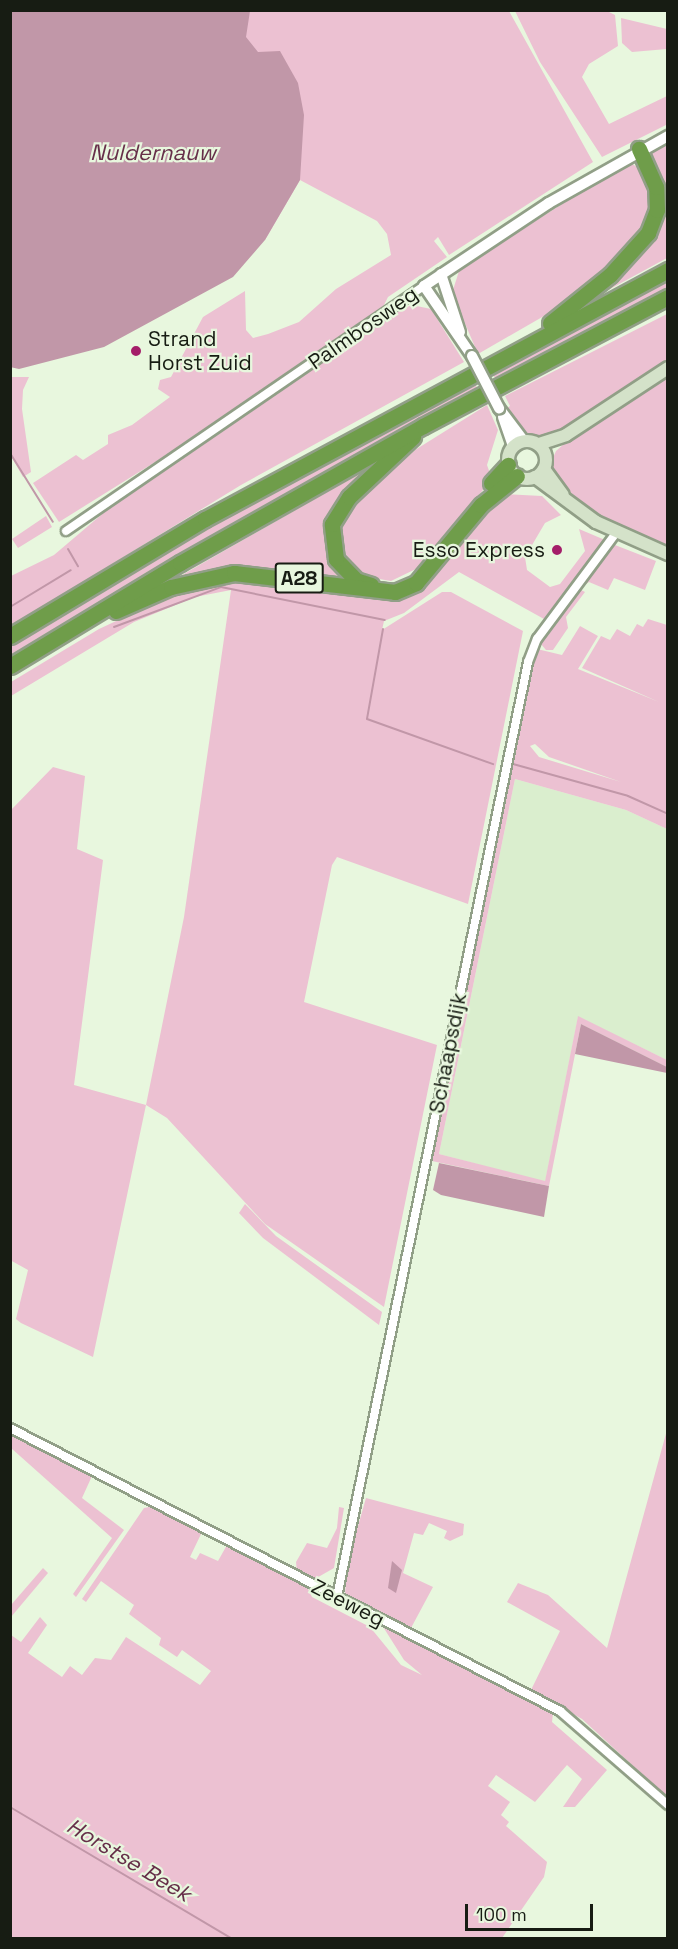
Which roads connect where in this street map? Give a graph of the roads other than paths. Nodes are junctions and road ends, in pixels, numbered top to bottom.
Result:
1 (668, 136) edge
2 (639, 149) junction
3 (668, 270) edge
4 (441, 274) junction
5 (424, 286) junction
6 (668, 297) edge
7 (460, 335) junction
8 (531, 341) junction
9 (668, 368) edge
10 (423, 426) junction
11 (518, 443) junction
12 (542, 450) junction
13 (513, 470) junction
14 (539, 473) junction
15 (66, 531) dead end
16 (616, 533) junction
17 (668, 554) edge
18 (66, 631) junction
19 (10, 636) edge
20 (10, 666) edge
21 (10, 1428) edge
22 (337, 1597) junction
23 (668, 1805) edge

1 - 2 street, Palmbosweg
2 - 4 street, Palmbosweg
2 - 8 highway
3 - 8 highway
4 - 5 street, Palmbosweg
4 - 7 street
5 - 7 street
5 - 15 street, Palmbosweg
6 - 10 highway, A28
7 - 11 street, bridge
8 - 19 highway
9 - 12 main road
10 - 13 highway, A28
10 - 18 highway, A28
11 - 12 main road
11 - 13 main road
12 - 14 main road
13 - 14 main road
13 - 18 highway, A28
14 - 16 main road
16 - 17 main road
16 - 22 street, Schaapsdijk
18 - 20 highway, A28
21 - 22 street, Zeeweg
22 - 23 street, Zeeweg

